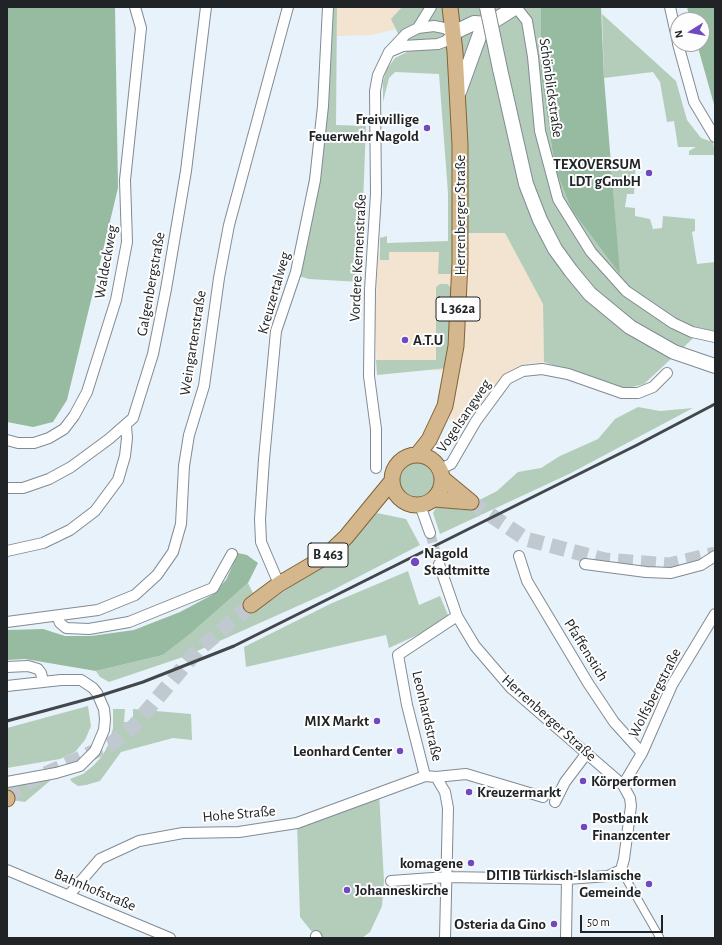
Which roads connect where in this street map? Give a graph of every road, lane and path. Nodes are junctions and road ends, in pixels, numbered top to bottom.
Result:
1 (135, 7) edge
2 (206, 7) edge
3 (288, 7) edge
4 (328, 7) edge
5 (431, 7) edge
6 (450, 7) edge
7 (487, 7) edge
8 (516, 7) edge
9 (418, 28) junction
10 (484, 29) junction
11 (453, 33) junction
12 (389, 52) junction
13 (680, 52) edge
14 (458, 94) junction
15 (711, 123) edge
16 (715, 137) edge
17 (715, 337) edge
18 (715, 366) edge
19 (667, 373) dead end
20 (439, 421) junction
21 (126, 426) junction
22 (7, 440) edge
23 (417, 455) junction
24 (376, 468) dead end
25 (439, 470) junction
26 (392, 481) junction
27 (7, 488) edge
28 (400, 498) junction
29 (434, 499) junction
30 (420, 505) junction
31 (366, 512) junction
32 (430, 533) tunnel mouth
33 (7, 551) edge
34 (232, 554) dead end
35 (519, 556) dead end
36 (715, 556) edge
37 (439, 564) tunnel mouth
38 (585, 564) dead end
39 (279, 584) junction
40 (251, 605) tunnel mouth
41 (715, 614) edge
42 (58, 616) junction
43 (457, 616) junction
44 (7, 622) edge
45 (7, 667) edge
46 (43, 681) junction
47 (7, 686) edge
48 (587, 753) junction
49 (642, 753) junction
50 (425, 776) junction
51 (436, 777) junction
52 (7, 782) edge
53 (623, 785) junction
54 (543, 797) dead end
55 (555, 802) dead end
56 (7, 870) edge
57 (621, 870) junction
58 (446, 877) junction
59 (567, 879) junction
60 (391, 881) dead end
61 (69, 895) junction
62 (170, 938) edge
63 (445, 938) edge
64 (566, 938) edge
65 (660, 938) edge

1 - 22 street, Waldeckweg
2 - 21 street, Galgenbergstraße
3 - 42 street, Weingartenstraße
4 - 39 street, Kreuzertalweg
5 - 9 street, Vordere Kernenstraße
6 - 11 main road, Herrenberger Straße / L 362a
7 - 18 main road, bridge
8 - 10 main road
8 - 17 street, Schönblickstraße
9 - 11 street, Vordere Kernenstraße
9 - 12 street, Vordere Kernenstraße
10 - 11 main road
10 - 14 main road
11 - 12 street
11 - 14 main road, Herrenberger Straße / L 362a
12 - 24 street, Vordere Kernenstraße
13 - 15 street
14 - 20 main road, Herrenberger Straße / L 362a
15 - 16 street
19 - 25 street, Vogelsangweg
20 - 23 main road, Herrenberger Straße / L 362a
20 - 25 main road, Herrenberger Straße / L 362a
21 - 27 street, Galgenbergstraße
21 - 33 street
23 - 25 main road
23 - 26 main road
25 - 29 main road
25 - 29 main road
26 - 28 main road
26 - 31 main road, B 463
28 - 30 main road
28 - 31 main road, B 463
29 - 30 main road
30 - 32 street
31 - 39 main road, B 463
34 - 42 street
35 - 49 street, Pfaffenstich
36 - 38 street
37 - 43 street, Herrenberger Straße
39 - 40 main road, B 463
41 - 49 street, Wolfsbergstraße
42 - 44 street, Weingartenstraße
43 - 48 street, Herrenberger Straße
43 - 50 street, Leonhardstraße
45 - 46 street
46 - 47 street
46 - 52 street
48 - 53 street, Herrenberger Straße
48 - 55 street
49 - 53 street, Wolfsbergstraße
50 - 51 street, Leonhardstraße
50 - 61 street, Hohe Straße
51 - 54 street
51 - 58 street, Leonhardstraße
53 - 57 street, Herrenberger Straße
56 - 61 street, Bahnhofstraße
57 - 59 street
57 - 65 street
58 - 59 street
58 - 60 street
58 - 63 street, Leonhardstraße
59 - 64 street
61 - 62 street, Bahnhofstraße

